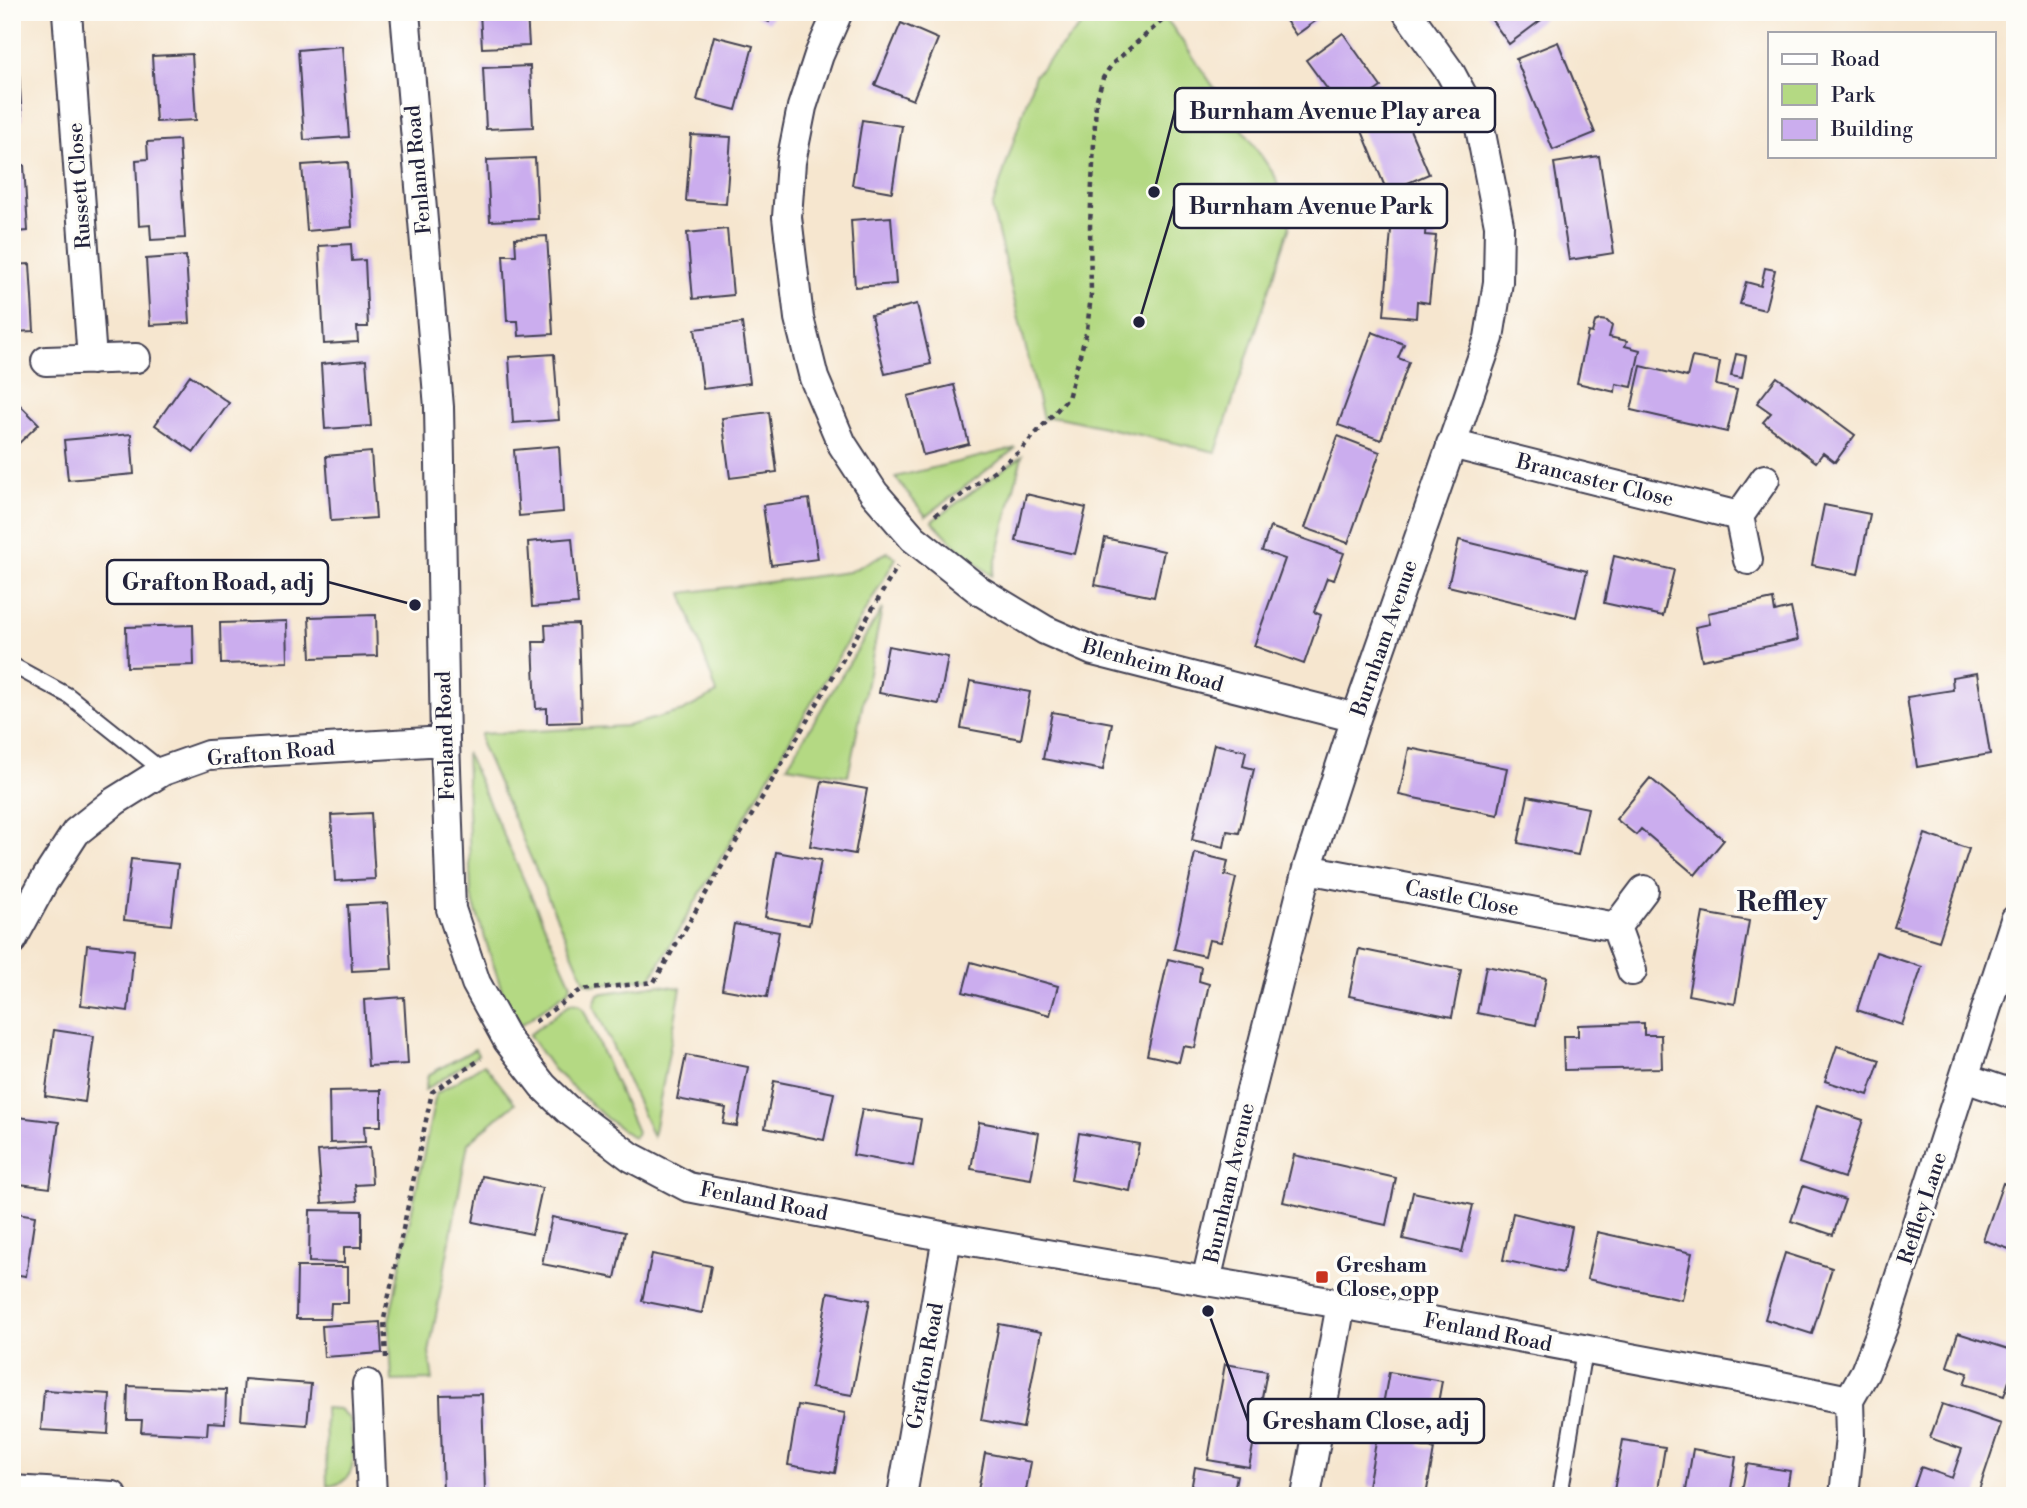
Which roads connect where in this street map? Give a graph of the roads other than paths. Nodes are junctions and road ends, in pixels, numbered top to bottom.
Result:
1 (66, 12) edge
2 (405, 12) edge
3 (838, 12) edge
4 (1407, 12) edge
5 (136, 358) dead end
6 (92, 360) junction
7 (46, 361) dead end
8 (1451, 444) junction
9 (1765, 479) dead end
10 (1739, 516) junction
11 (1748, 560) dead end
12 (12, 665) edge
13 (1356, 718) junction
14 (445, 741) junction
15 (163, 771) junction
16 (1307, 869) junction
17 (1644, 890) dead end
18 (2015, 920) edge
19 (1616, 927) junction
20 (12, 940) edge
21 (1632, 971) dead end
22 (1965, 1078) junction
23 (2015, 1095) edge
24 (947, 1237) junction
25 (1206, 1281) junction
26 (1341, 1304) junction
27 (1584, 1350) junction
28 (367, 1384) road end
29 (1849, 1401) junction
30 (12, 1490) edge
31 (113, 1496) edge
32 (365, 1496) edge
33 (372, 1496) edge
34 (902, 1496) edge
35 (1306, 1496) edge
36 (1560, 1496) edge
37 (1844, 1496) edge

1 - 6 street, Russett Close
2 - 14 street, Fenland Road
3 - 13 street, Blenheim Road
4 - 8 street, Burnham Avenue
5 - 6 street
6 - 7 street
8 - 10 street, Brancaster Close
8 - 13 street, Burnham Avenue
9 - 10 street
10 - 11 street
12 - 15 lane
13 - 16 street, Burnham Avenue
14 - 15 street, Grafton Road
14 - 24 street, Fenland Road
15 - 20 street, Grafton Road
16 - 19 street, Castle Close
16 - 25 street, Burnham Avenue
17 - 19 street
18 - 22 street, Reffley Lane
19 - 21 street
22 - 23 street
22 - 29 street, Reffley Lane
24 - 25 street, Fenland Road
24 - 34 street, Grafton Road
25 - 26 street, Fenland Road
26 - 27 street, Fenland Road
26 - 35 street
27 - 29 street, Fenland Road
27 - 36 lane
28 - 33 street
29 - 37 street
30 - 31 street
32 - 33 street

